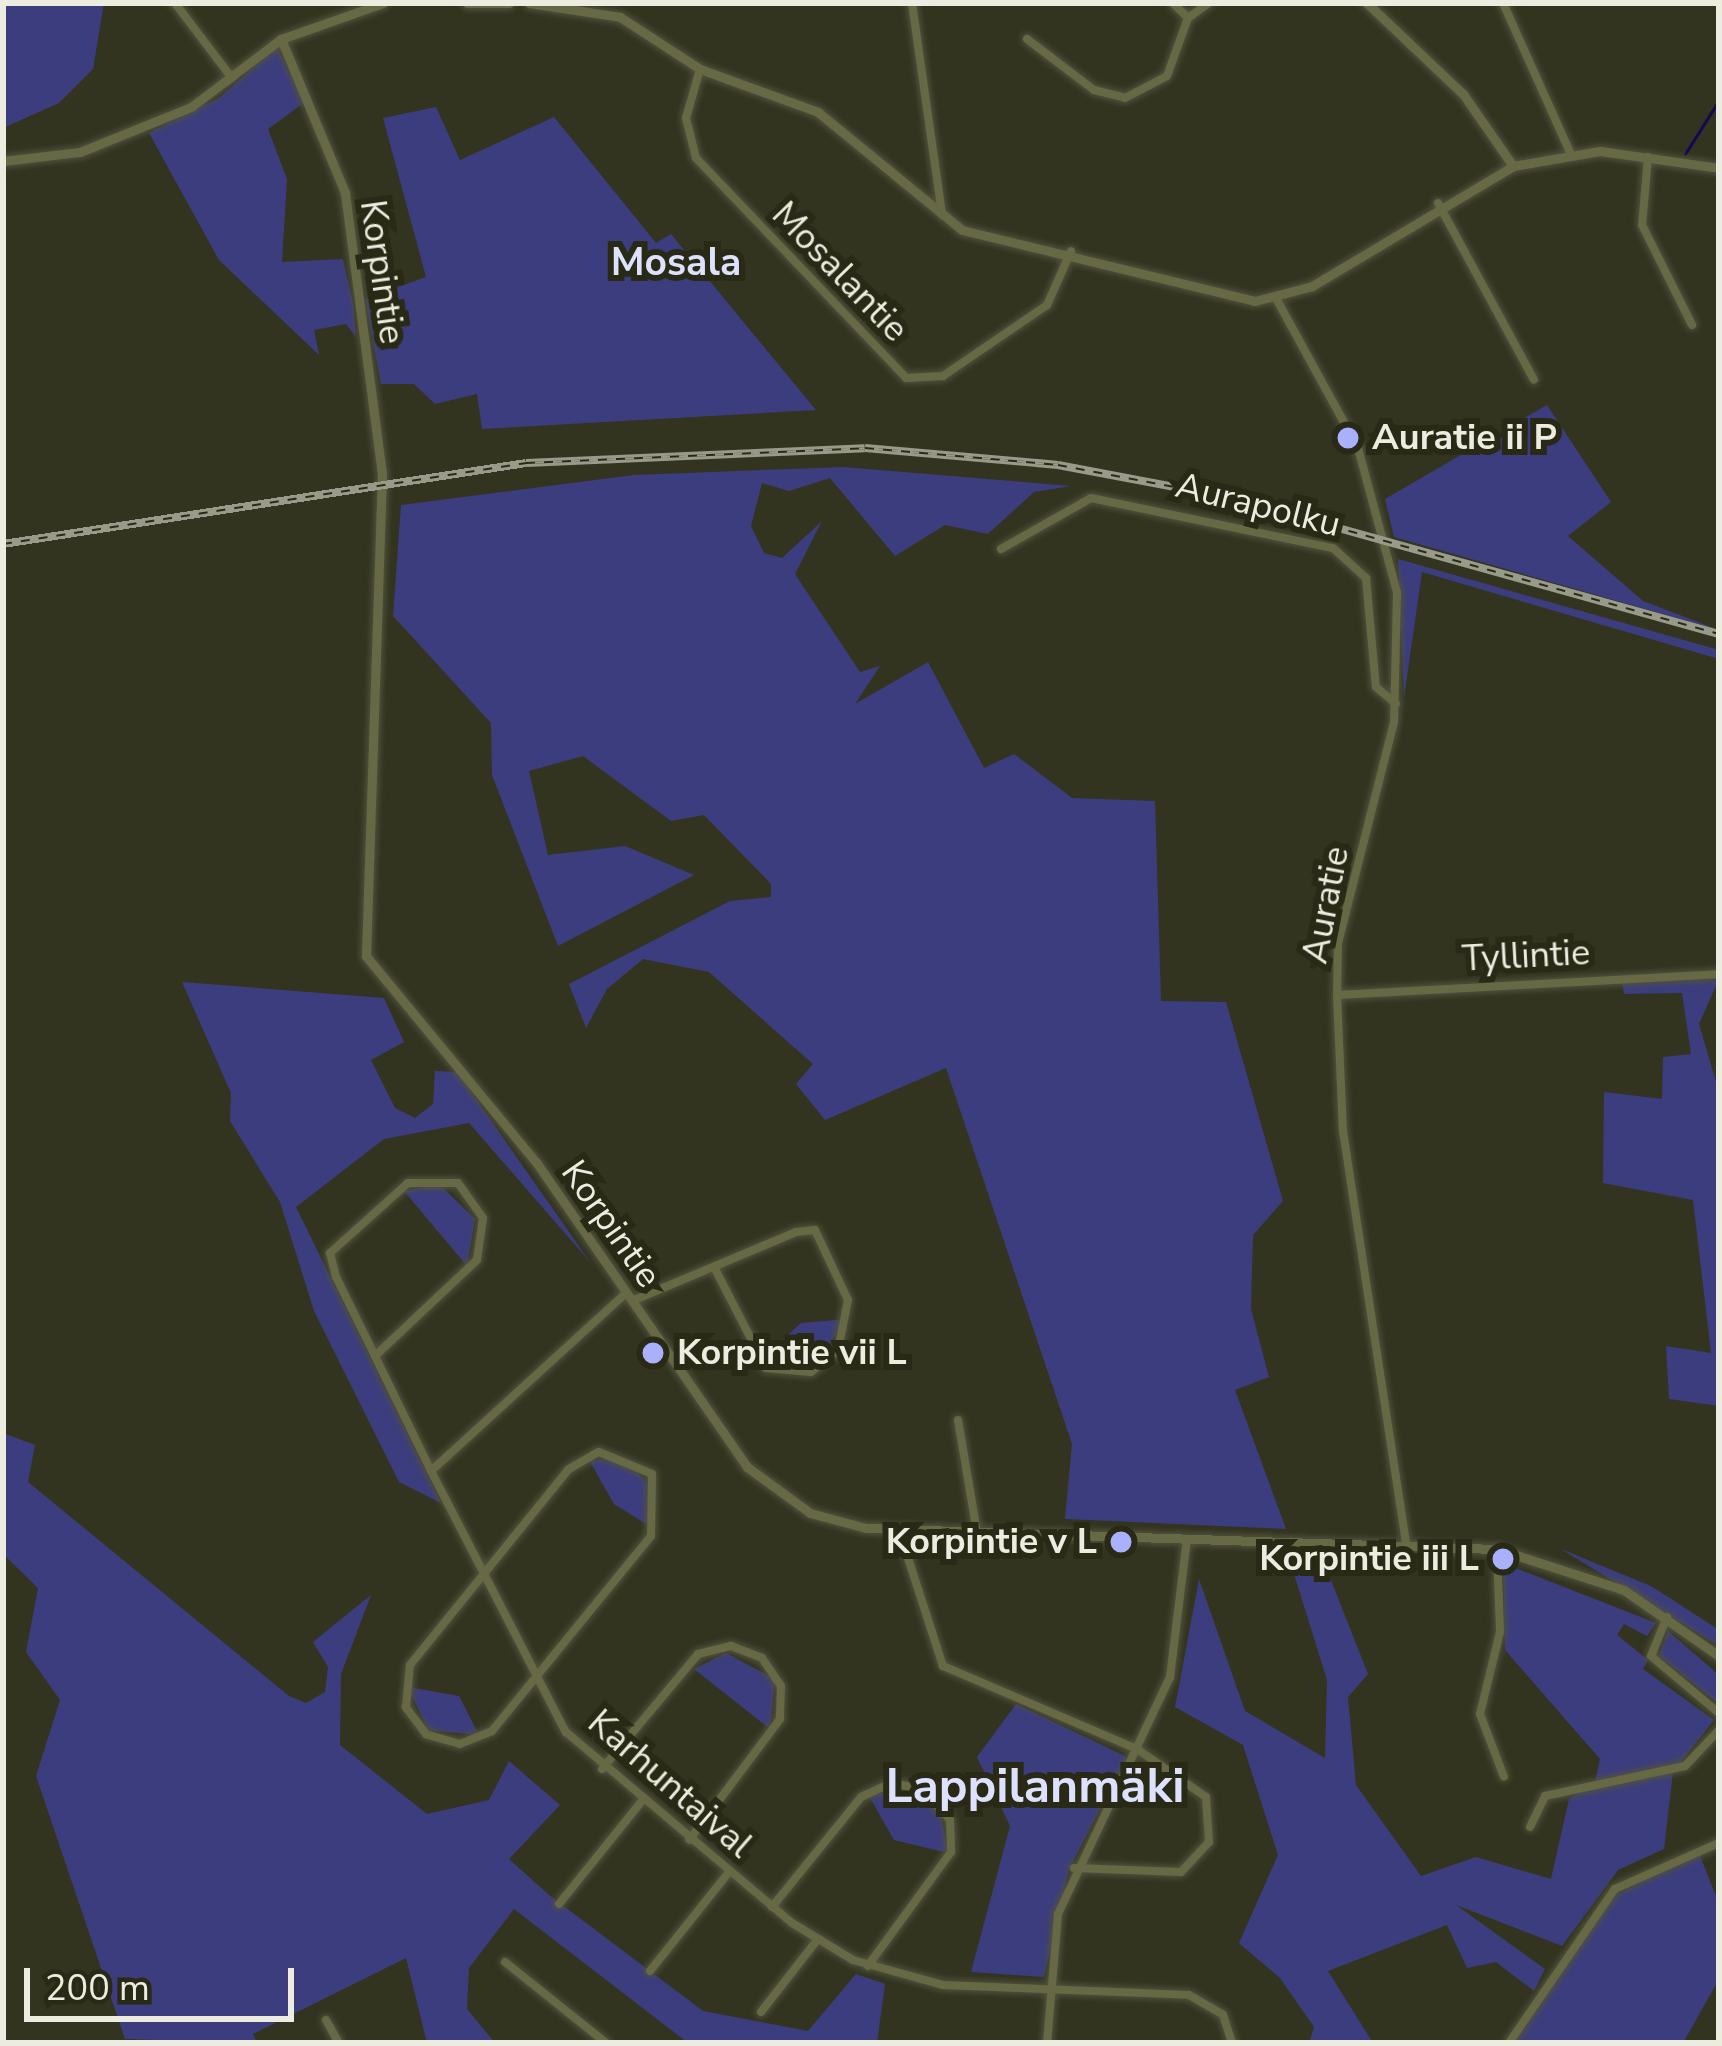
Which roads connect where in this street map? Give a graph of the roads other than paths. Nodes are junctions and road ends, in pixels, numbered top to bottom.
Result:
1 (176, 3) edge
2 (383, 3) edge
3 (467, 3) edge
4 (509, 3) edge
5 (529, 3) edge
6 (912, 3) edge
7 (1173, 3) edge
8 (1209, 3) edge
9 (1367, 3) edge
10 (1503, 3) edge
11 (1188, 18) junction
12 (281, 39) junction
13 (1027, 39) dead end
14 (700, 68) junction
15 (232, 78) junction
16 (1570, 152) junction
17 (1648, 157) junction
18 (3, 161) edge
19 (1513, 166) junction
20 (1719, 168) edge
21 (1438, 203) junction
22 (943, 216) junction
23 (1071, 251) junction
24 (1277, 300) junction
25 (1692, 325) dead end
26 (1534, 380) dead end
27 (1001, 549) dead end
28 (1396, 704) junction
29 (1719, 974) edge
30 (1337, 994) junction
31 (714, 1268) junction
32 (629, 1297) junction
33 (375, 1356) junction
34 (958, 1420) dead end
35 (430, 1471) junction
36 (899, 1530) junction
37 (976, 1532) junction
38 (1187, 1539) junction
39 (1406, 1545) junction
40 (1497, 1550) junction
41 (483, 1575) junction
42 (1668, 1616) junction
43 (1719, 1657) edge
44 (533, 1682) junction
45 (1719, 1713) edge
46 (1719, 1730) edge
47 (1137, 1749) junction
48 (602, 1769) junction
49 (1504, 1777) dead end
50 (641, 1802) junction
51 (1529, 1827) dead end
52 (689, 1840) junction
53 (1719, 1843) edge
54 (1074, 1868) junction
55 (729, 1872) junction
56 (559, 1904) dead end
57 (772, 1907) junction
58 (818, 1940) junction
59 (505, 1961) dead end
60 (868, 1966) junction
61 (650, 1971) dead end
62 (1049, 1989) junction
63 (760, 2012) dead end
64 (326, 2020) dead end
65 (599, 2041) edge
66 (339, 2043) edge
67 (1048, 2043) edge
68 (1232, 2043) edge
69 (1509, 2043) edge

1 - 15 street
2 - 12 street
3 - 4 street
5 - 14 street
6 - 22 street
7 - 11 street
8 - 11 street
9 - 19 street
10 - 16 street
11 - 13 street
12 - 15 street
12 - 32 street, Korpintie
14 - 22 street
14 - 23 street, Mosalantie
15 - 18 street
16 - 17 street
16 - 19 street
17 - 20 street
17 - 25 street
19 - 21 street
21 - 24 street
21 - 26 street
22 - 23 street
23 - 24 street
24 - 28 street, Auratie
27 - 28 street, Aurapolku
28 - 30 street, Auratie
29 - 30 street, Tyllintie
30 - 39 street, Auratie
31 - 31 street
31 - 32 street
32 - 35 street
32 - 36 street, Korpintie
33 - 33 street, Karhuntaival
33 - 35 street, Karhuntaival
34 - 37 street
35 - 41 street, Karhuntaival
36 - 37 street, Korpintie
36 - 47 street
37 - 38 street, Korpintie
38 - 39 street, Korpintie
38 - 47 street
39 - 40 street, Korpintie
40 - 42 street, Korpintie
40 - 49 street
41 - 44 street, Karhuntaival
41 - 44 street
41 - 44 street
42 - 43 street, Korpintie
42 - 45 street
44 - 48 street, Karhuntaival
46 - 51 street
47 - 54 street
47 - 54 street
48 - 50 street, Karhuntaival
48 - 52 street
50 - 52 street, Karhuntaival
50 - 56 street
52 - 55 street, Karhuntaival
53 - 69 street
54 - 62 street
55 - 57 street, Karhuntaival
55 - 61 street
57 - 58 street, Karhuntaival
57 - 60 street
58 - 60 street, Karhuntaival
58 - 63 street
59 - 65 street
60 - 62 street, Karhuntaival
62 - 67 street
62 - 68 street, Karhuntaival
64 - 66 street

